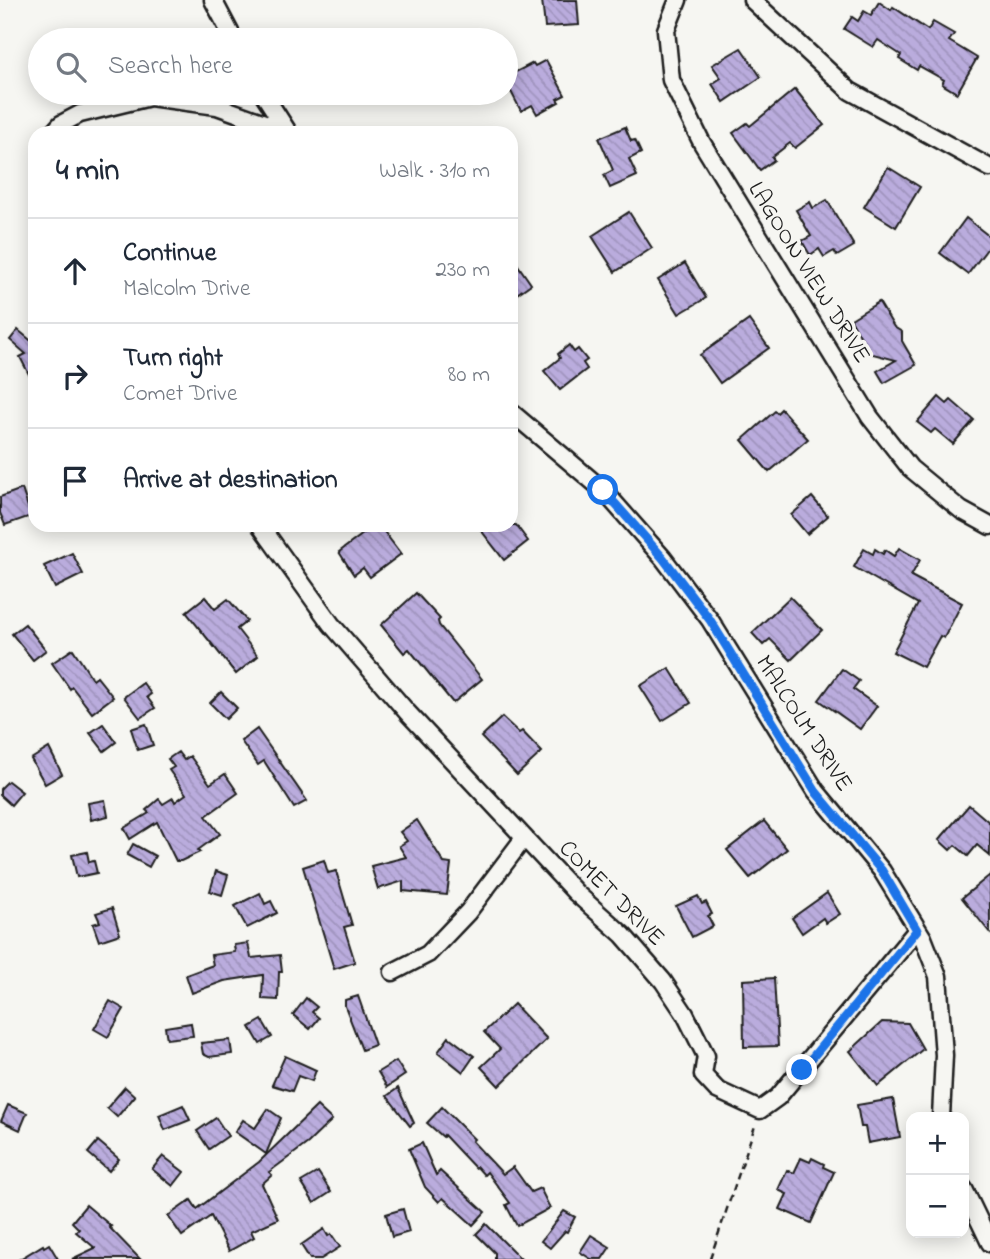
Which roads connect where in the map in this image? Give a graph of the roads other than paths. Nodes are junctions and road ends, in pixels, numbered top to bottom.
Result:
1 (213, 0) edge
2 (678, 0) edge
3 (752, 0) edge
4 (228, 28) edge
5 (117, 105) edge
6 (210, 105) edge
7 (271, 105) edge
8 (59, 126) edge
9 (272, 126) edge
10 (284, 126) edge
11 (990, 168) edge
12 (518, 418) edge
13 (990, 526) edge
14 (265, 532) edge
15 (524, 838) junction
16 (917, 930) junction
17 (393, 972) dead end
18 (941, 1112) edge
19 (969, 1199) edge
20 (990, 1243) edge

1 - 4 street
2 - 13 street, LAGOON VIEW DRIVE
3 - 11 street
5 - 8 street
6 - 9 street
7 - 10 street
12 - 16 street, MALCOLM DRIVE
14 - 15 street, COMET DRIVE
15 - 16 street, COMET DRIVE
15 - 17 street
16 - 18 street, MALCOLM DRIVE
19 - 20 street

